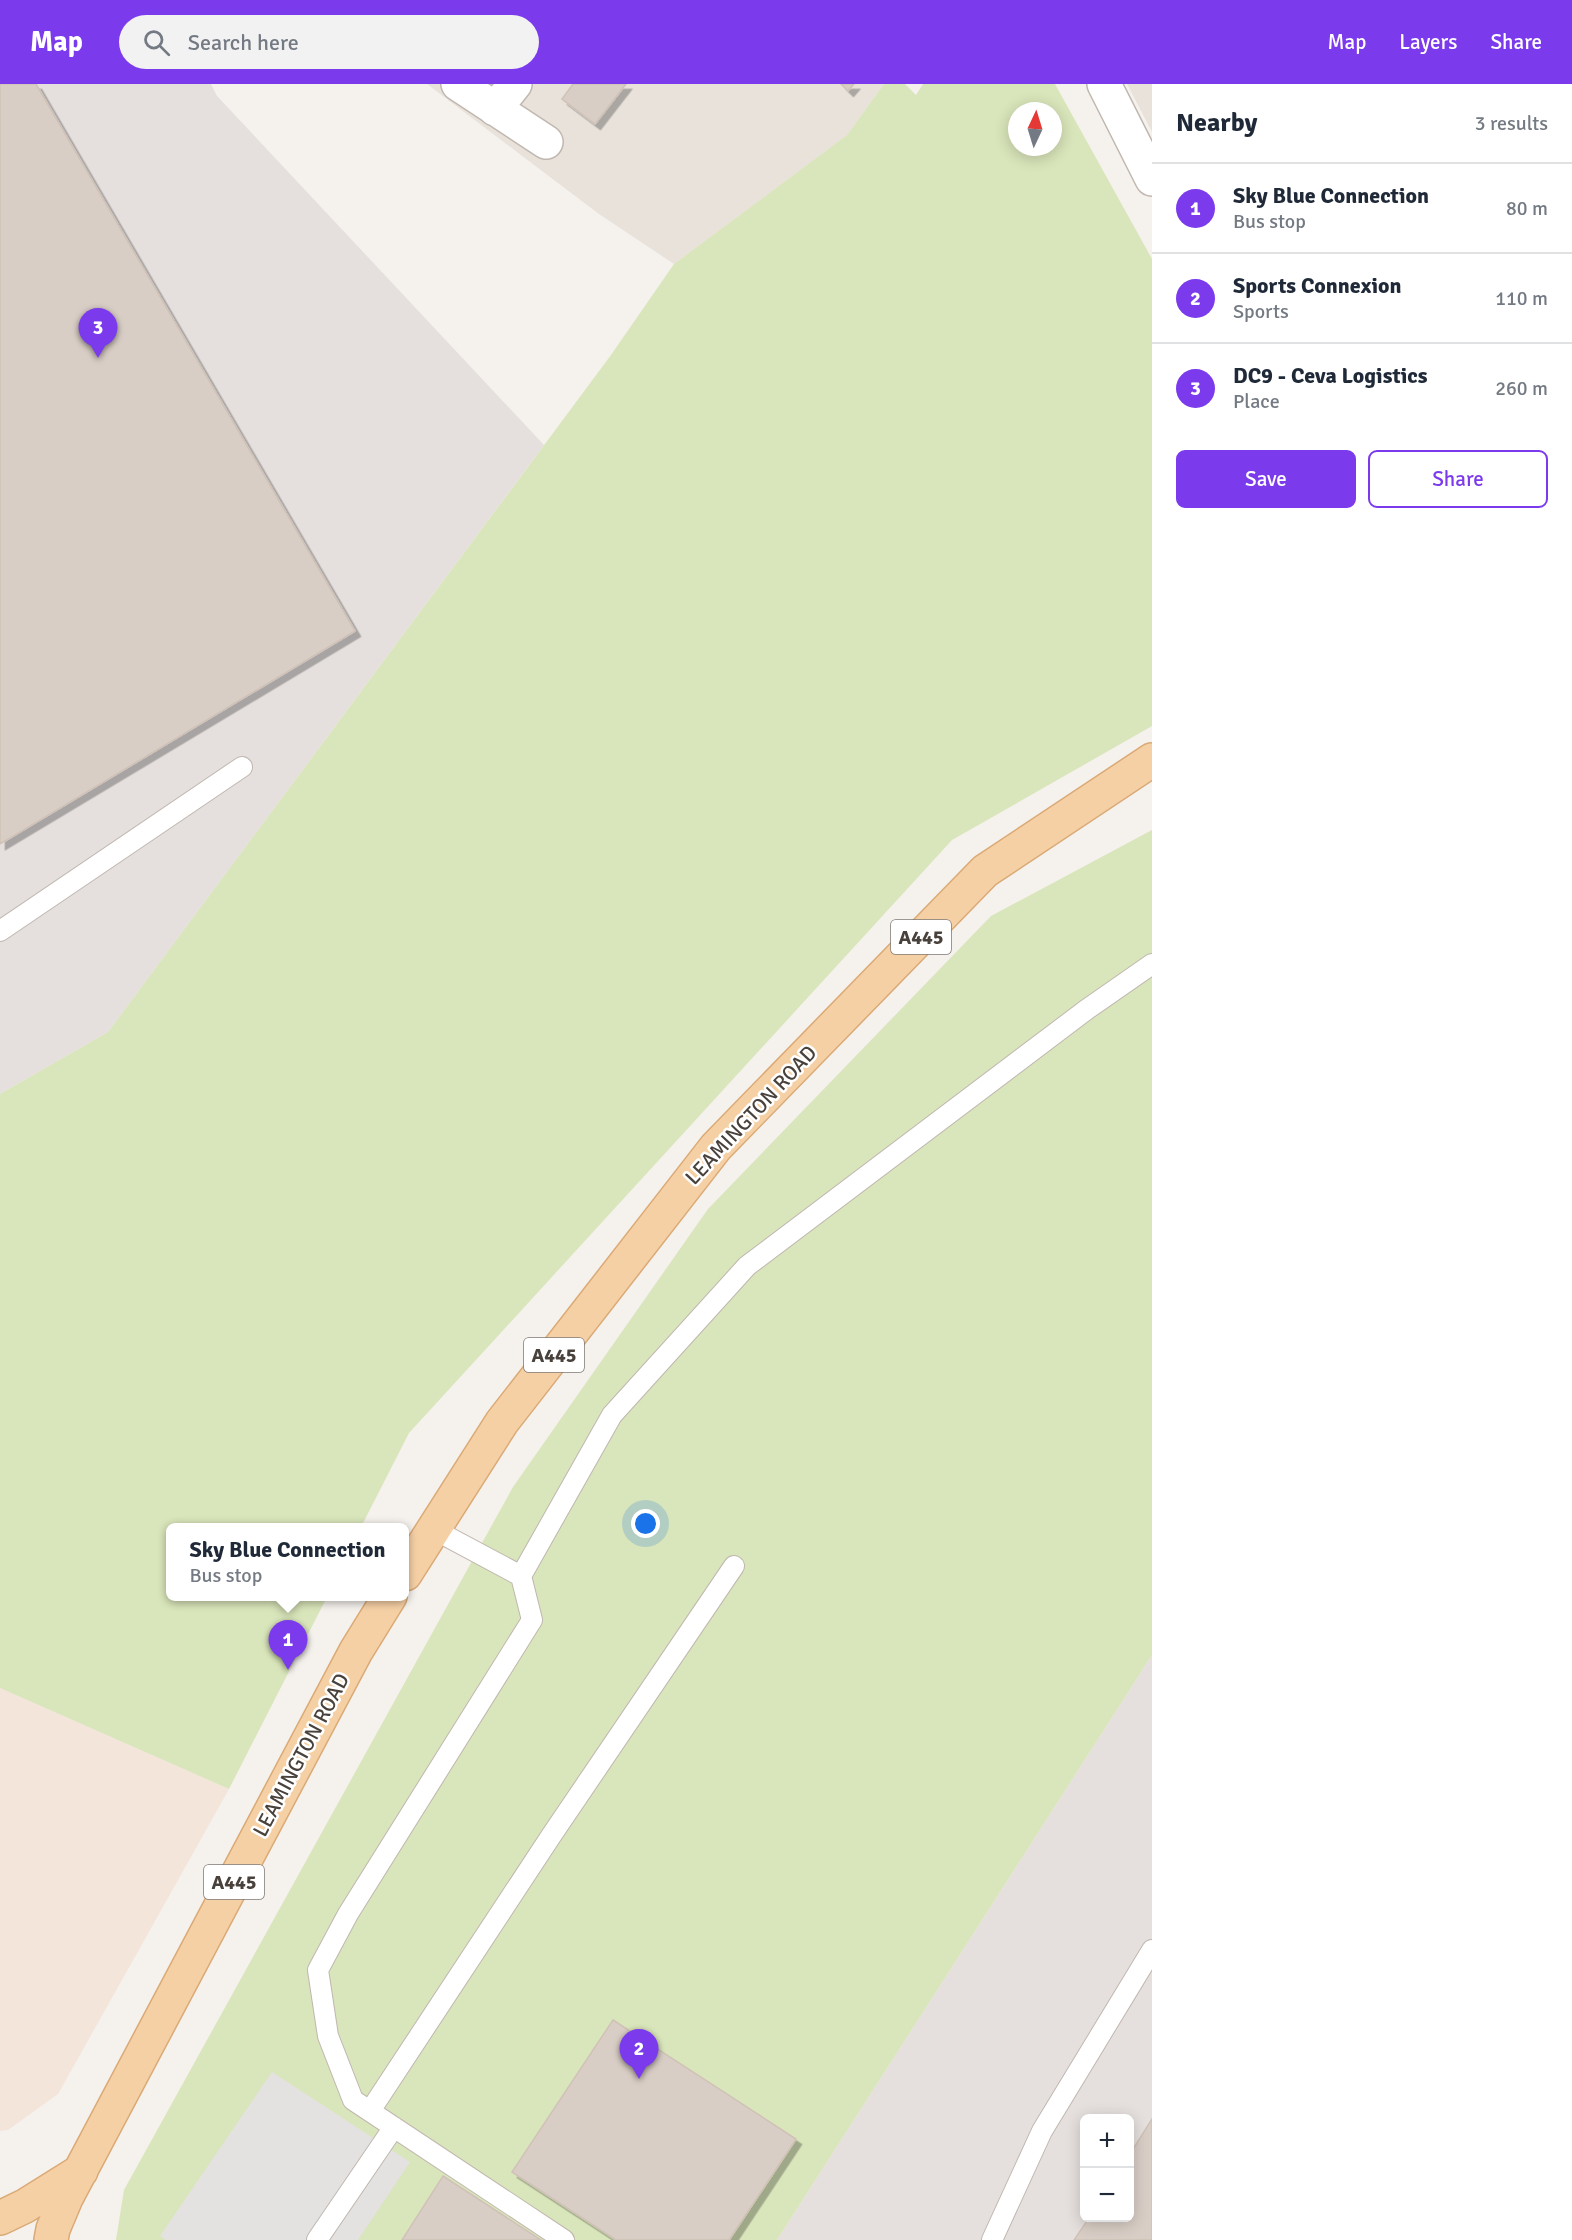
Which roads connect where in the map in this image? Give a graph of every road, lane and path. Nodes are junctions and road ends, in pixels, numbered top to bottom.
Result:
1 (458, 84) edge
2 (1104, 84) edge
3 (505, 96) edge
4 (546, 142) dead end
5 (1152, 179) edge
6 (1152, 760) edge
7 (242, 767) dead end
8 (0, 931) edge
9 (1152, 964) edge
10 (433, 1529) junction
11 (735, 1566) dead end
12 (409, 1568) edge
13 (521, 1576) junction
14 (387, 1601) edge
15 (1152, 1950) edge
16 (370, 2111) junction
17 (394, 2127) junction
18 (81, 2171) junction
19 (0, 2218) edge
20 (51, 2240) edge
21 (317, 2240) edge
22 (564, 2240) edge
23 (992, 2240) edge

1 - 3 street
2 - 5 street
3 - 4 street
6 - 10 main road, LEAMINGTON ROAD / A445
7 - 8 lane
9 - 13 lane
10 - 12 main road, LEAMINGTON ROAD / A445
10 - 13 lane
11 - 16 lane
13 - 16 lane
14 - 18 main road, LEAMINGTON ROAD / A445
15 - 23 lane
16 - 17 lane
17 - 21 lane
17 - 22 lane
18 - 19 main road
18 - 20 main road, LEAMINGTON ROAD / A445

